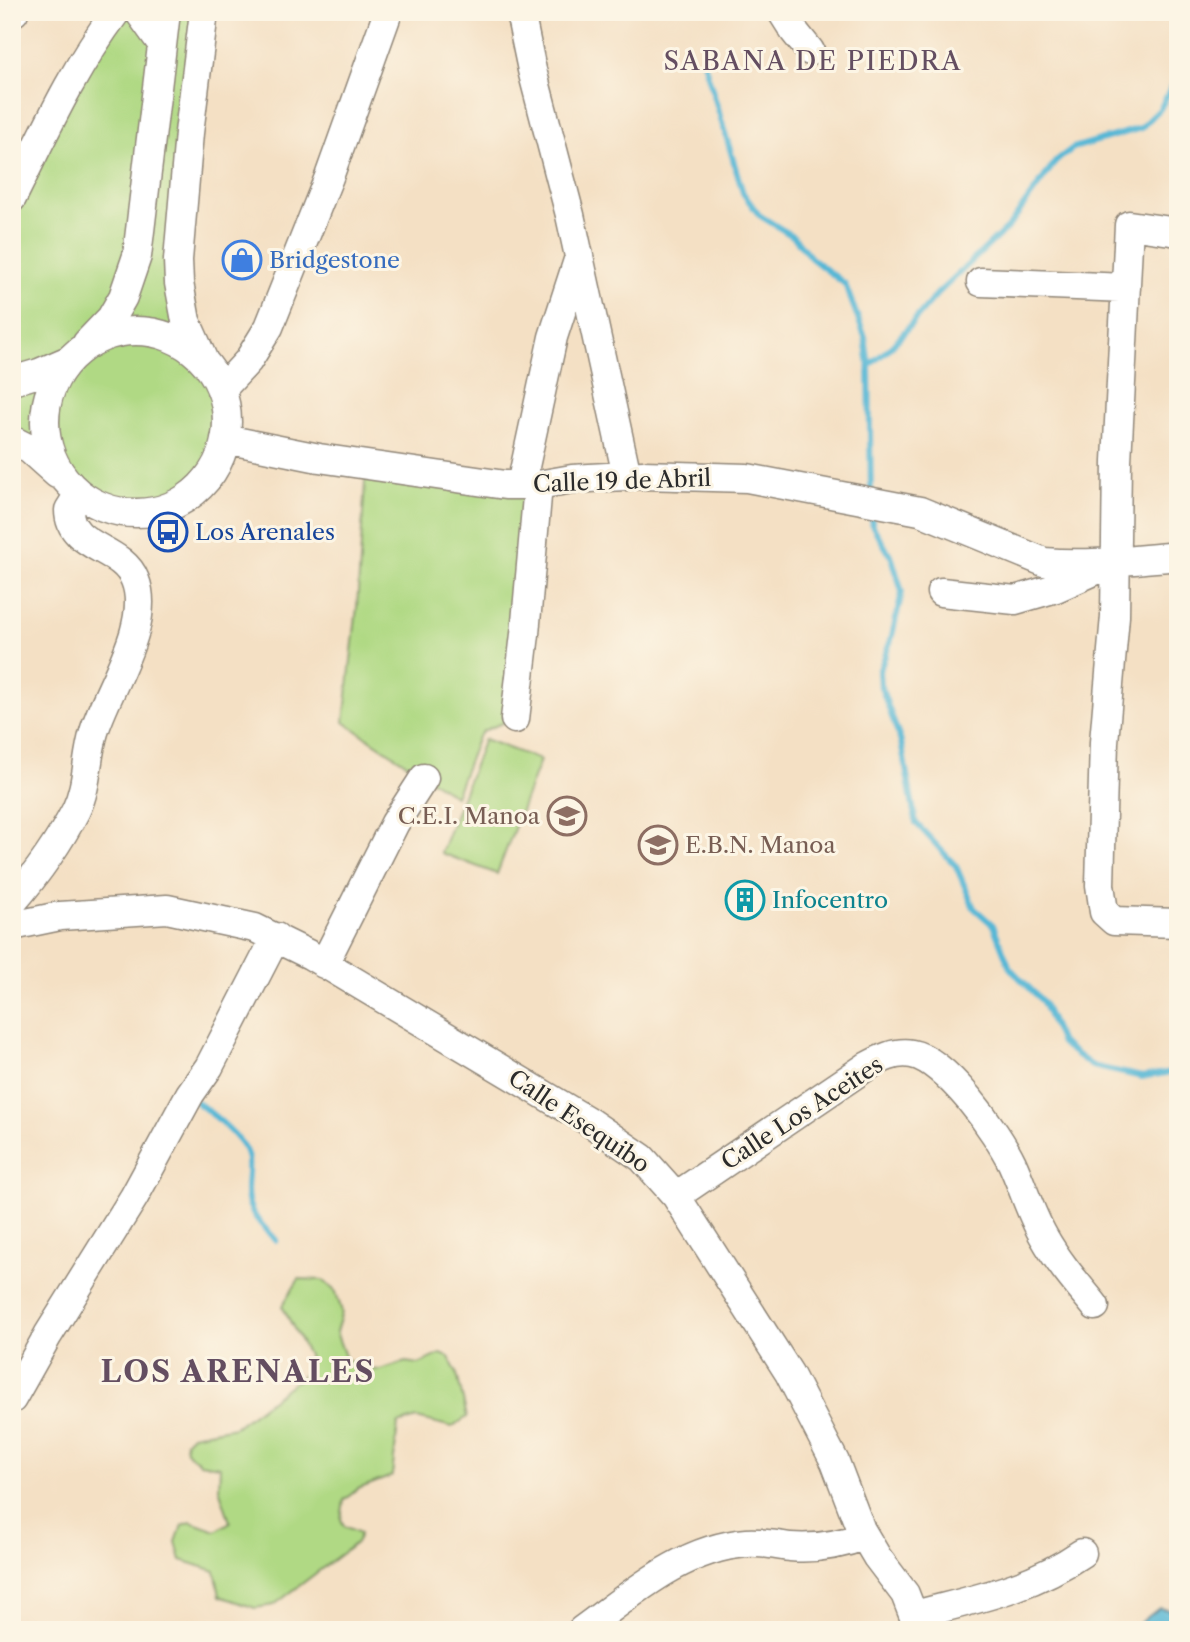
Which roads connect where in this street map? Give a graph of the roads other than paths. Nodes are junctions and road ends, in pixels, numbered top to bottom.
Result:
1 (116, 12) edge
2 (139, 12) edge
3 (166, 12) edge
4 (204, 12) edge
5 (388, 12) edge
6 (520, 12) edge
7 (782, 12) edge
8 (162, 44) junction
9 (810, 51) dead end
10 (12, 198) edge
11 (1178, 232) edge
12 (579, 256) junction
13 (981, 282) dead end
14 (1126, 288) junction
15 (75, 354) junction
16 (204, 361) junction
17 (12, 381) edge
18 (221, 390) junction
19 (225, 439) junction
20 (12, 440) edge
21 (627, 476) junction
22 (530, 485) junction
23 (73, 488) junction
24 (1178, 556) edge
25 (1116, 562) junction
26 (941, 592) dead end
27 (515, 719) dead end
28 (424, 778) dead end
29 (12, 903) edge
30 (1178, 923) edge
31 (12, 926) edge
32 (276, 937) junction
33 (324, 964) junction
34 (676, 1196) junction
35 (1095, 1306) dead end
36 (12, 1399) edge
37 (864, 1536) junction
38 (1082, 1553) dead end
39 (917, 1622) edge
40 (582, 1630) edge

1 - 10 street
2 - 8 street
3 - 8 street
4 - 16 street
5 - 18 street
6 - 12 street
7 - 9 street
8 - 15 street
11 - 14 street
12 - 21 street
12 - 22 street
13 - 14 street
14 - 25 street
15 - 16 street
15 - 17 street
15 - 23 street
16 - 18 street
18 - 19 street
19 - 22 street, Calle 19 de Abril
19 - 23 street
20 - 23 street
21 - 22 street, Calle 19 de Abril
21 - 25 street, Calle 19 de Abril
22 - 27 street
23 - 29 street
24 - 25 street, Calle 19 de Abril
25 - 26 street
25 - 30 street
28 - 33 street
31 - 32 street, Calle Esequibo
32 - 33 street, Calle Esequibo
32 - 36 street
33 - 34 street, Calle Esequibo
34 - 35 street, Calle Los Aceites
34 - 37 street, Calle Esequibo
37 - 39 street, Calle Esequibo
37 - 40 street
38 - 39 street

